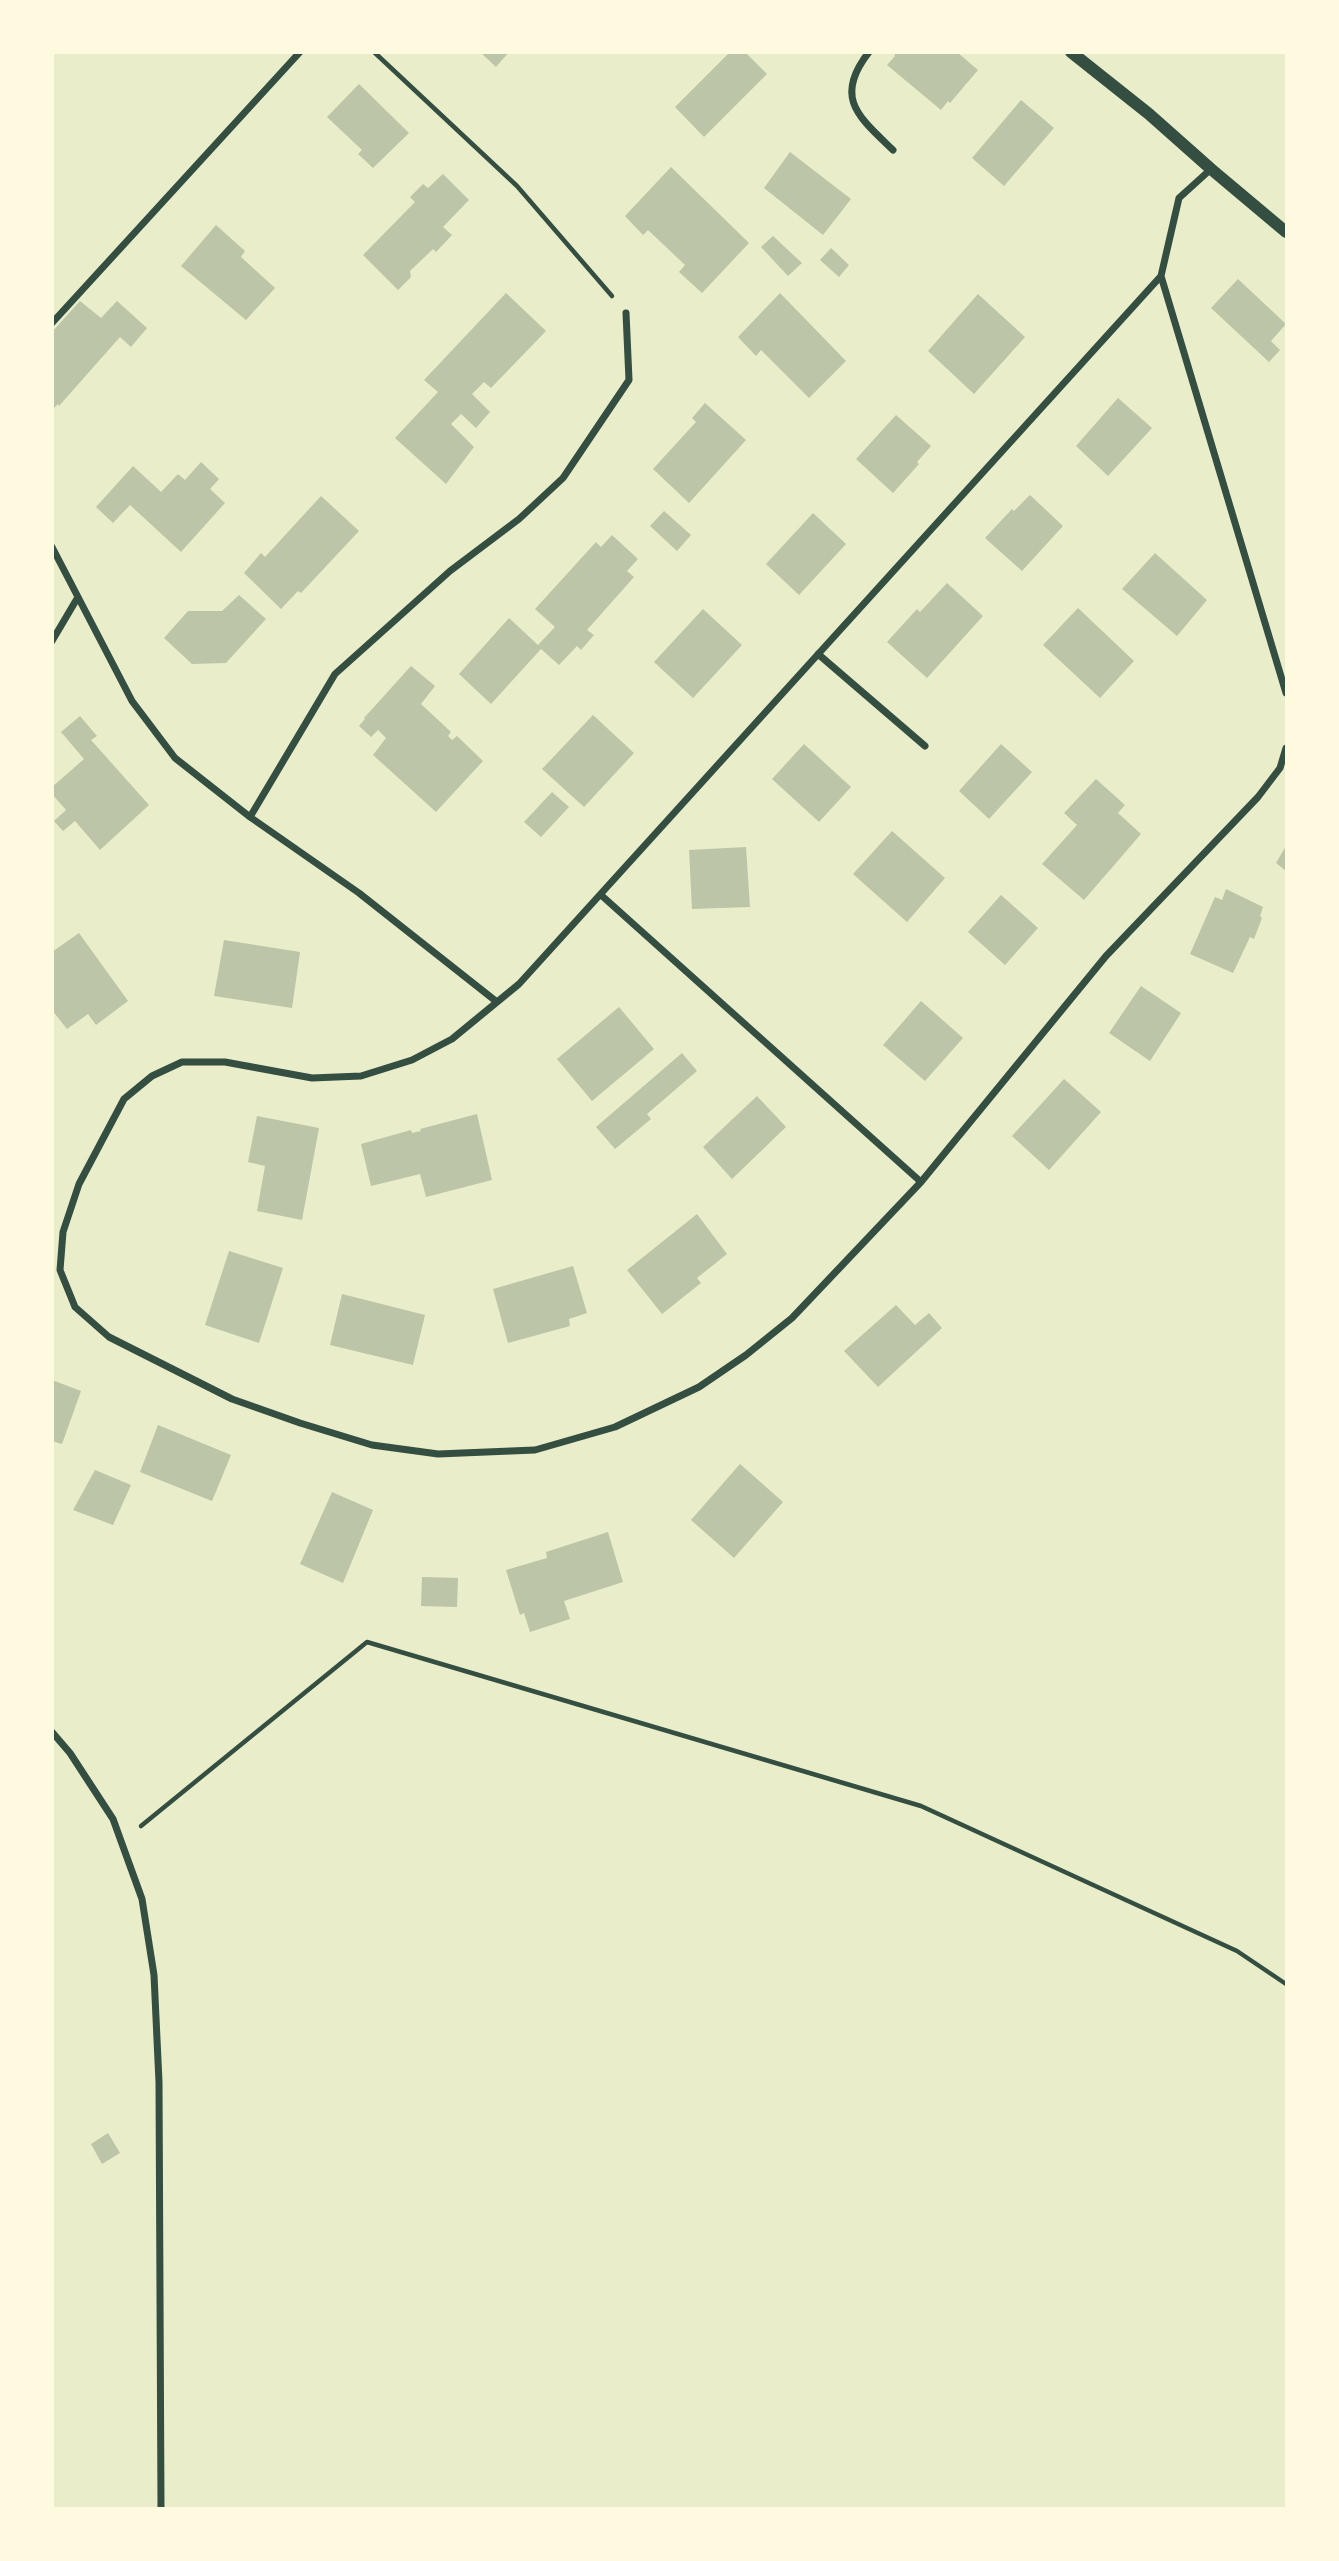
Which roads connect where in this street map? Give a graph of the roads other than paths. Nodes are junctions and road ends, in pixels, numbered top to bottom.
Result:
1 (300, 52) edge
2 (869, 52) edge
3 (1071, 52) edge
4 (893, 150) dead end
5 (1211, 169) junction
6 (1286, 232) edge
7 (1161, 276) junction
8 (626, 313) road end
9 (52, 323) edge
10 (52, 547) edge
11 (78, 597) junction
12 (52, 641) edge
13 (818, 654) junction
14 (1286, 693) edge
15 (925, 747) dead end
16 (1286, 748) edge
17 (250, 817) junction
18 (601, 895) junction
19 (497, 1002) junction
20 (921, 1182) junction
21 (52, 1732) edge
22 (161, 2508) edge

1 - 9 street
2 - 4 street
3 - 5 street
5 - 6 street
5 - 7 street
7 - 13 street
7 - 14 street
8 - 17 street
10 - 11 street
11 - 12 street
11 - 17 street
13 - 15 street
13 - 18 street
16 - 20 street
17 - 19 street
18 - 19 street
18 - 20 street
19 - 20 street
21 - 22 street

